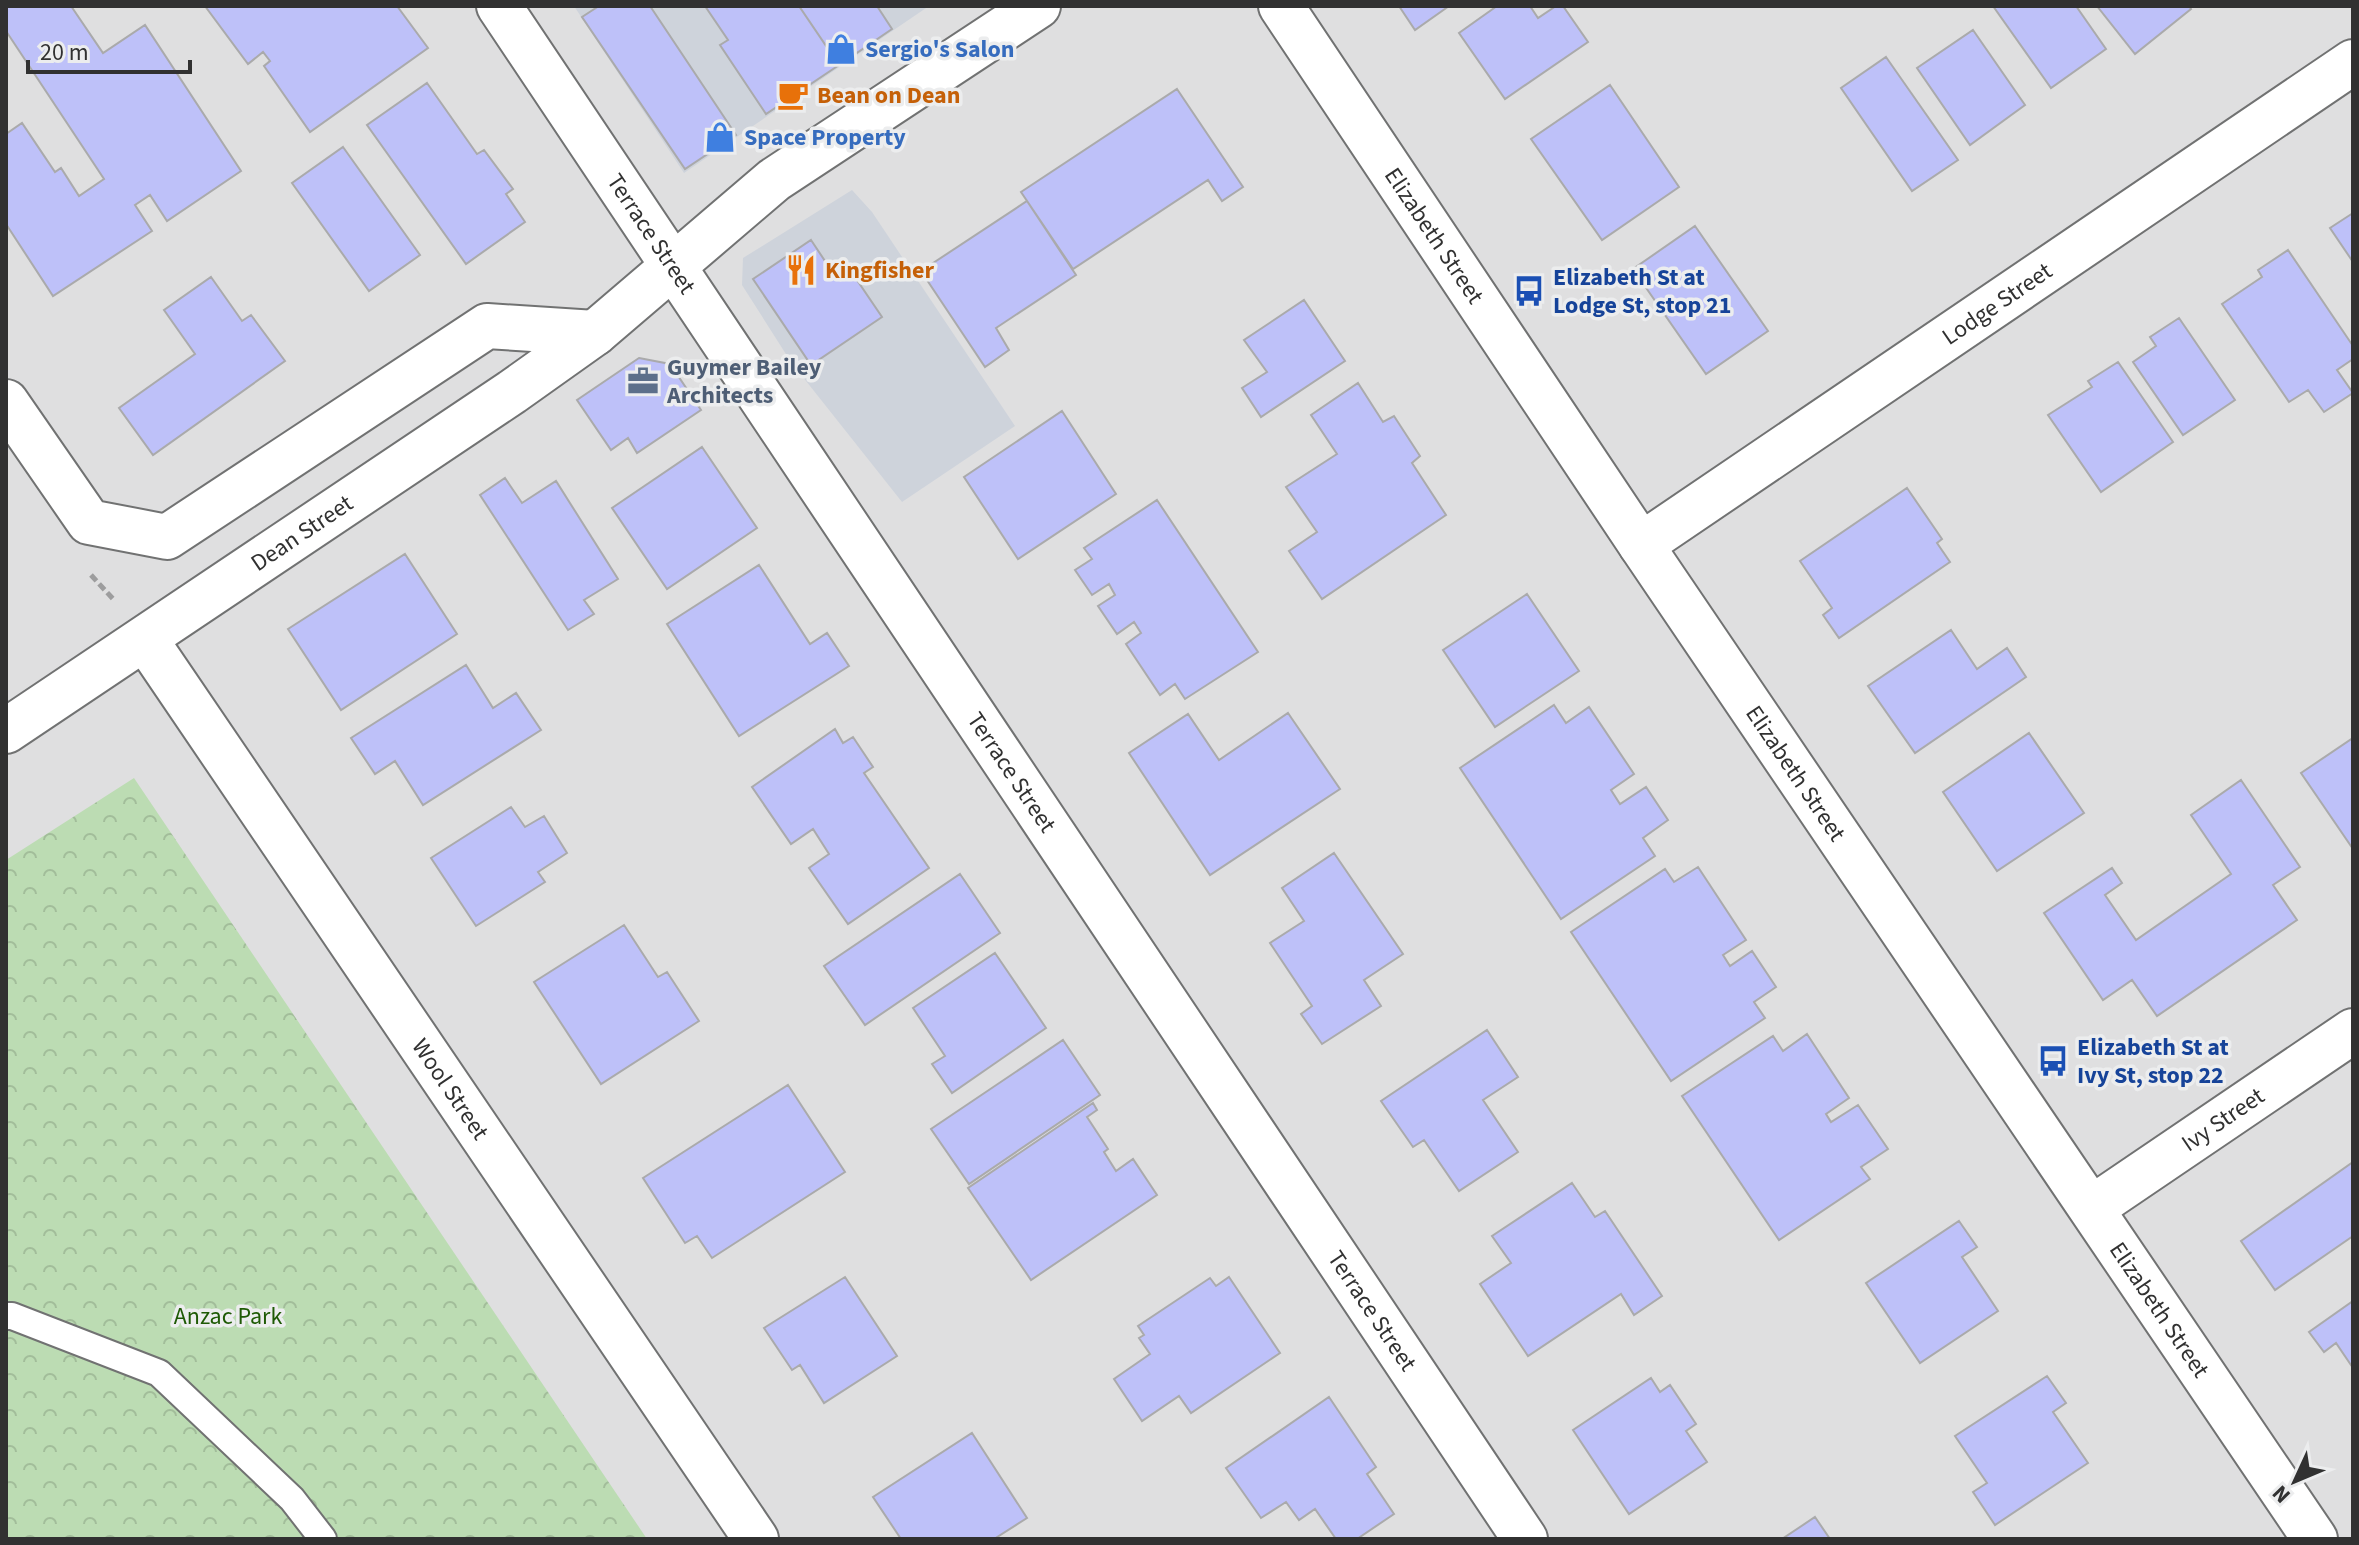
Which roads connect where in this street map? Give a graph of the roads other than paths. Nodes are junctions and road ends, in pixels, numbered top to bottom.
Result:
1 (499, 6) edge
2 (1038, 6) edge
3 (1281, 6) edge
4 (2353, 62) edge
5 (674, 265) junction
6 (595, 333) junction
7 (6, 402) edge
8 (1641, 545) junction
9 (145, 639) junction
10 (6, 731) edge
11 (2353, 1031) edge
12 (2092, 1208) junction
13 (6, 1316) edge
14 (323, 1539) edge
15 (756, 1539) edge
16 (1525, 1539) edge
17 (2315, 1539) edge

1 - 5 street, Terrace Street
2 - 5 street, Dean Street
3 - 8 street, Elizabeth Street
4 - 8 street, Lodge Street
5 - 6 street, Dean Street
5 - 16 street, Terrace Street
6 - 7 street
6 - 9 street, Dean Street
8 - 12 street, Elizabeth Street
9 - 10 street, Dean Street
9 - 15 street, Wool Street
11 - 12 street, Ivy Street
12 - 17 street, Elizabeth Street
13 - 14 lane

